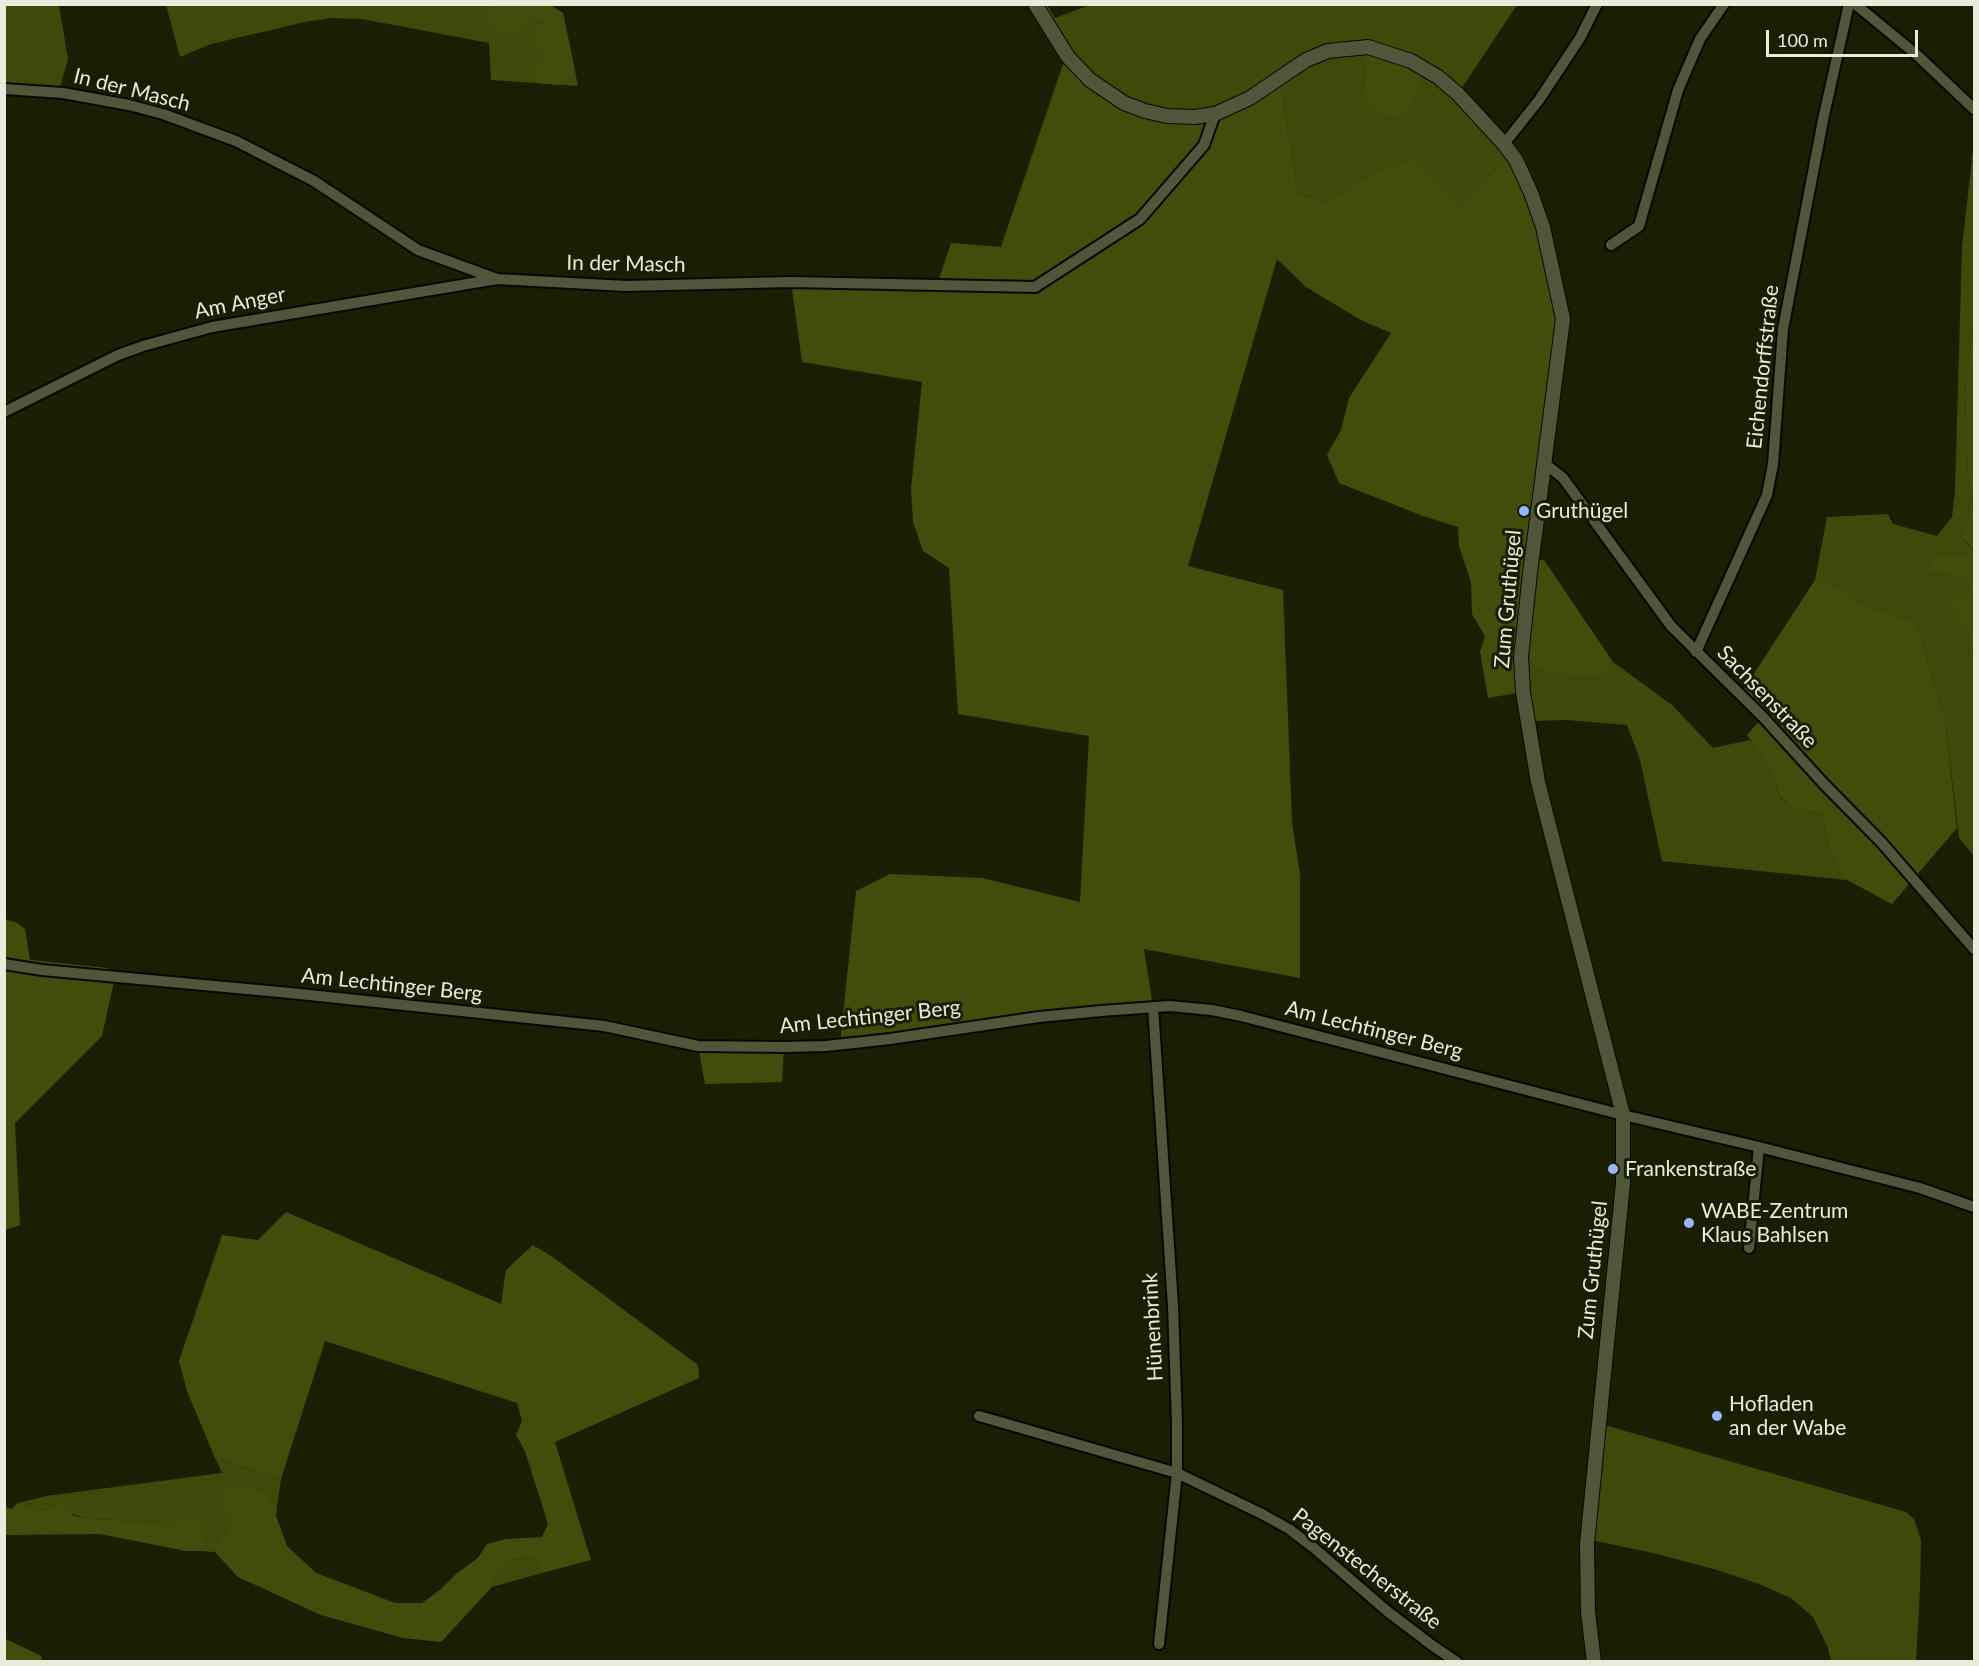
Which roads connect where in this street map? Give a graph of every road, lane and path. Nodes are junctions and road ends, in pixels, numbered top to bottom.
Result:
1 (1035, 4) edge
2 (1597, 4) edge
3 (1724, 4) edge
4 (1849, 4) edge
5 (1856, 4) edge
6 (4, 89) edge
7 (1974, 109) edge
8 (1215, 114) junction
9 (1504, 144) junction
10 (1611, 245) dead end
11 (497, 279) junction
12 (4, 412) edge
13 (1544, 463) junction
14 (1696, 652) junction
15 (1974, 949) edge
16 (4, 964) edge
17 (1153, 1007) junction
18 (1623, 1115) junction
19 (1759, 1147) junction
20 (1974, 1207) edge
21 (1749, 1248) dead end
22 (979, 1416) dead end
23 (1177, 1473) junction
24 (1159, 1644) dead end
25 (1457, 1662) edge
26 (1594, 1662) edge

1 - 8 street, Zum Gruthügel
2 - 9 street
3 - 10 street
4 - 14 street, Eichendorffstraße
5 - 7 street
6 - 11 street, In der Masch
8 - 9 street, Zum Gruthügel
8 - 11 street, In der Masch
9 - 13 street, Zum Gruthügel
11 - 12 street, Am Anger
13 - 14 street, Sachsenstraße
13 - 18 street, Zum Gruthügel
14 - 15 street, Sachsenstraße
16 - 17 street, Am Lechtinger Berg
17 - 18 street, Am Lechtinger Berg
17 - 23 street, Hünenbrink
18 - 19 street
18 - 26 street, Zum Gruthügel
19 - 20 street
19 - 21 street
22 - 23 street, Pagenstecherstraße
23 - 24 street, Hünenbrink
23 - 25 street, Pagenstecherstraße

